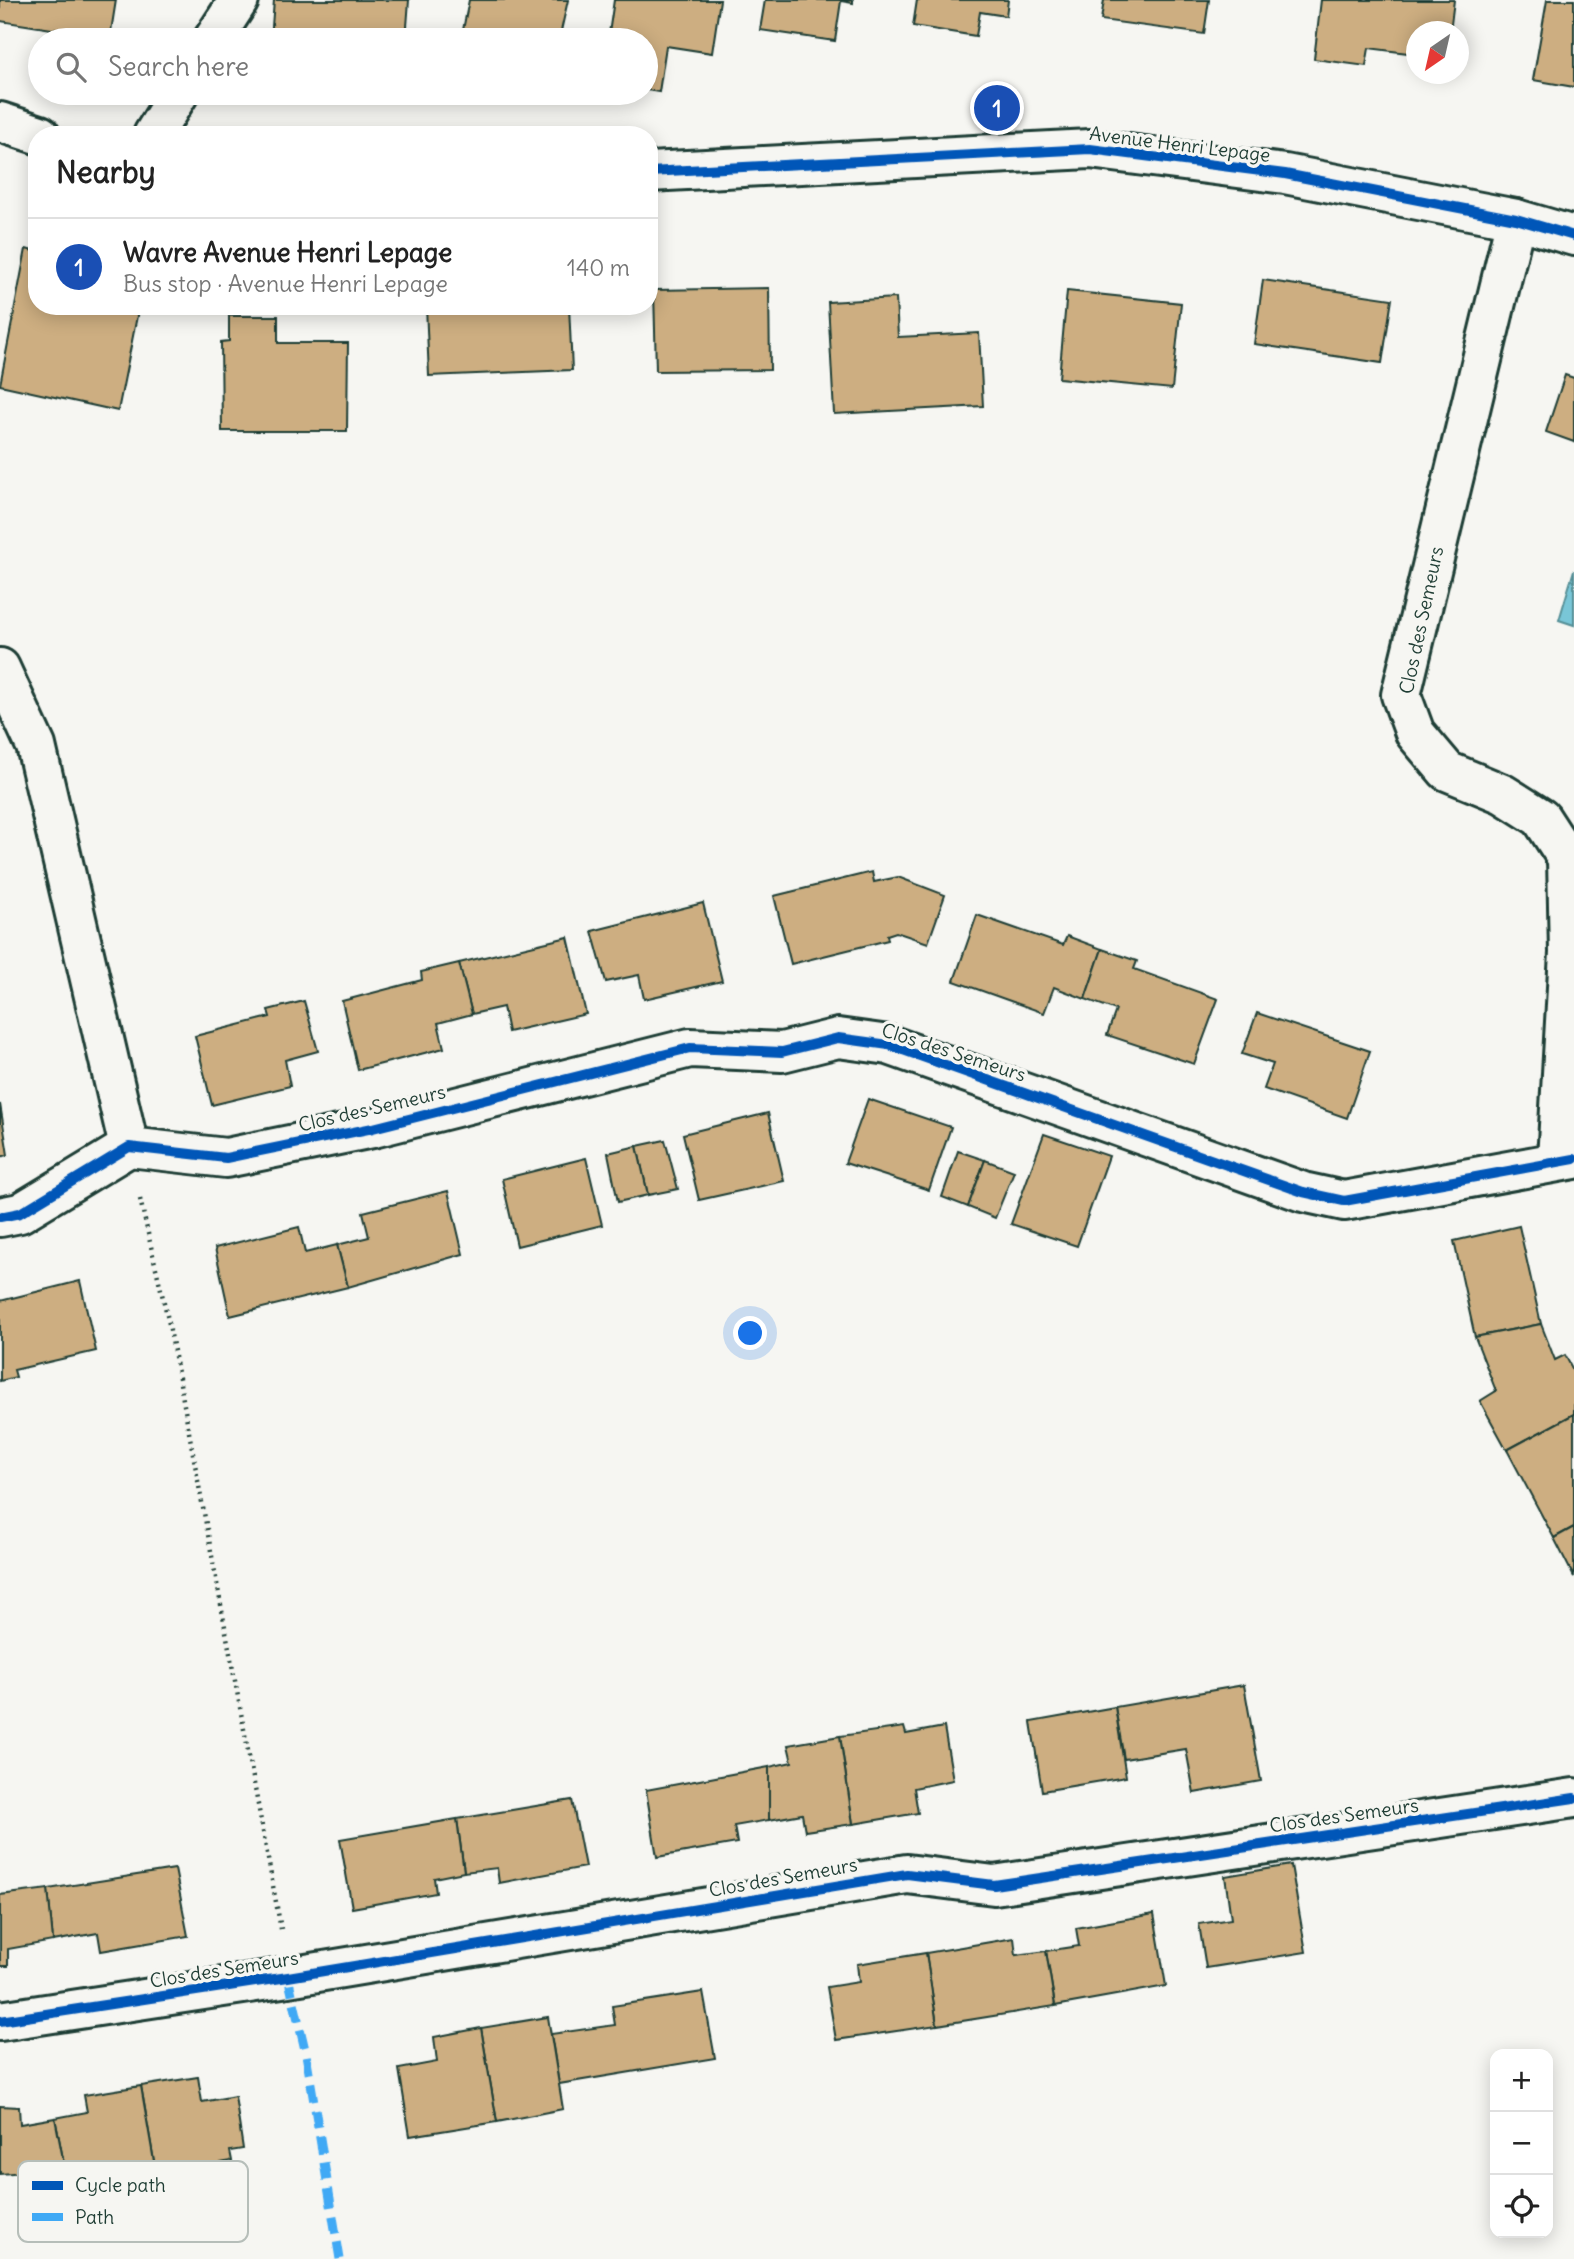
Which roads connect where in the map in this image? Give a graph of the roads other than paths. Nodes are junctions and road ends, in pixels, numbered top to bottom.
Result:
1 (239, 0) edge
2 (221, 28) edge
3 (172, 105) edge
4 (0, 122) edge
5 (159, 126) edge
6 (28, 131) edge
7 (658, 172) edge
8 (1516, 219) junction
9 (1574, 236) edge
10 (0, 668) edge
11 (129, 1147) junction
12 (1566, 1160) edge
13 (0, 1217) edge
14 (1574, 1798) edge
15 (0, 2021) edge

1 - 2 street
3 - 5 street
4 - 6 street
7 - 8 street, Avenue Henri Lepage
8 - 9 street, Avenue Henri Lepage
8 - 12 street, Clos des Semeurs
10 - 11 street
11 - 12 street, Clos des Semeurs
11 - 13 street
14 - 15 street, Clos des Semeurs

